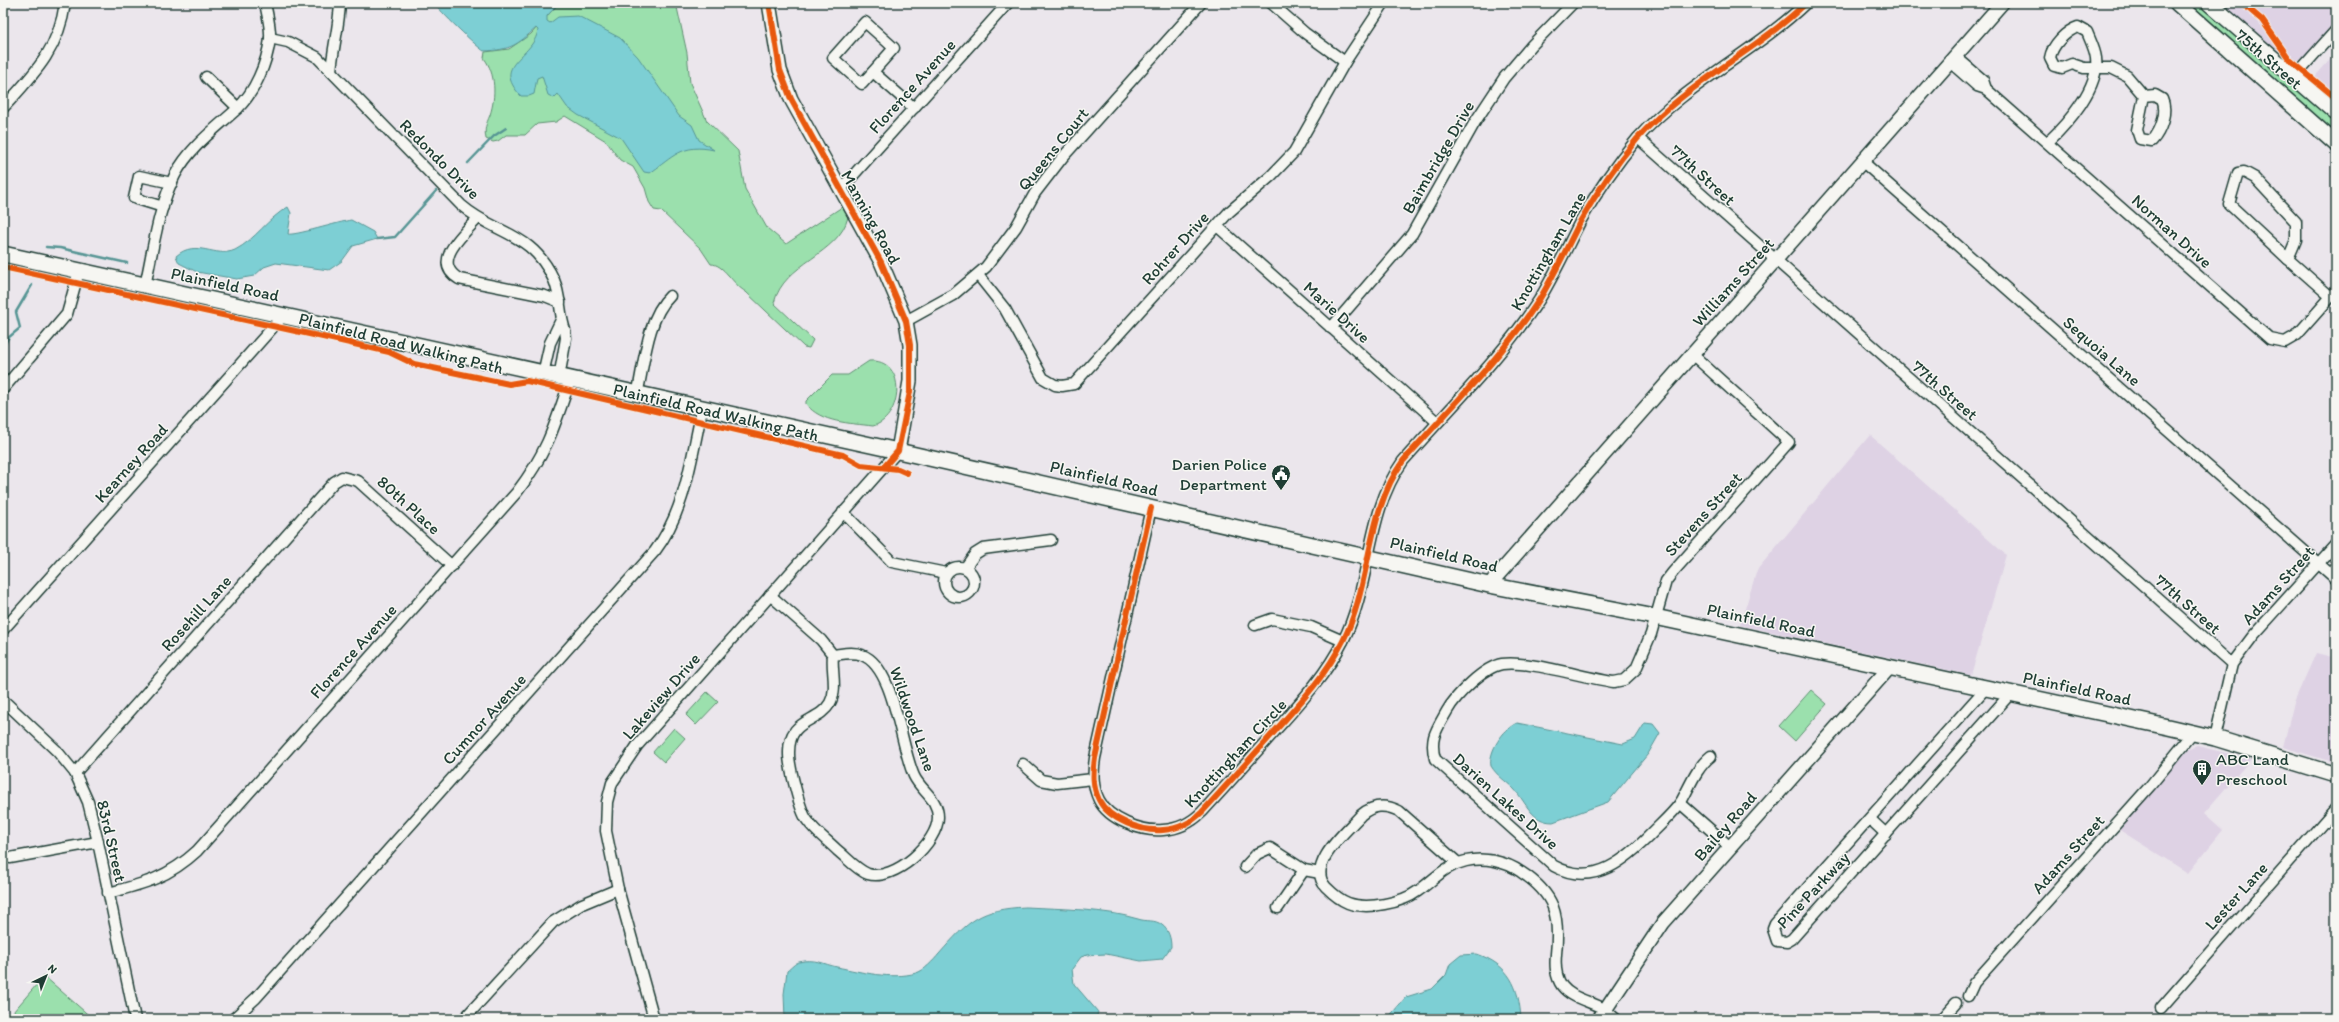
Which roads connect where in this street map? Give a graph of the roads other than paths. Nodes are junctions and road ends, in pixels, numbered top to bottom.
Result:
1 (65, 3) edge
2 (265, 3) edge
3 (340, 3) edge
4 (769, 3) edge
5 (1008, 3) edge
6 (1201, 3) edge
7 (1271, 3) edge
8 (1384, 3) edge
9 (1573, 3) edge
10 (1806, 3) edge
11 (2002, 3) edge
12 (2177, 3) edge
13 (2209, 3) edge
14 (2336, 30) edge
15 (270, 38) junction
16 (1954, 60) junction
17 (1345, 62) junction
18 (2095, 68) junction
19 (331, 71) junction
20 (873, 72) junction
21 (206, 77) dead end
22 (2294, 77) junction
23 (2144, 96) dead end
24 (3, 108) edge
25 (238, 108) junction
26 (914, 108) junction
27 (2336, 113) edge
28 (1638, 138) junction
29 (2048, 142) junction
30 (2336, 144) edge
31 (1863, 162) junction
32 (172, 183) junction
33 (840, 190) junction
34 (163, 207) junction
35 (478, 218) junction
36 (1217, 226) junction
37 (3, 254) edge
38 (2288, 259) junction
39 (1776, 261) junction
40 (79, 271) junction
41 (978, 275) junction
42 (145, 286) junction
43 (2333, 294) edge
44 (670, 296) dead end
45 (560, 302) junction
46 (283, 316) junction
47 (561, 320) junction
48 (906, 321) junction
49 (1331, 328) junction
50 (1692, 355) junction
51 (543, 374) junction
52 (564, 379) junction
53 (3, 389) edge
54 (637, 395) junction
55 (702, 410) junction
56 (1437, 422) junction
57 (898, 451) junction
58 (342, 477) joint
59 (1151, 508) junction
60 (844, 512) junction
61 (1051, 540) dead end
62 (2336, 544) edge
63 (1368, 557) junction
64 (2319, 563) junction
65 (452, 566) junction
66 (965, 568) junction
67 (946, 573) junction
68 (2336, 579) edge
69 (1489, 585) junction
70 (770, 595) junction
71 (1655, 617) junction
72 (1255, 625) dead end
73 (3, 630) edge
74 (1343, 641) junction
75 (833, 655) junction
76 (2232, 664) junction
77 (1890, 667) junction
78 (1985, 689) junction
79 (2011, 693) junction
80 (3, 700) edge
81 (2192, 733) junction
82 (2215, 738) junction
83 (1711, 756) dead end
84 (1023, 764) dead end
85 (75, 772) junction
86 (2336, 775) edge
87 (1093, 779) junction
88 (1680, 803) junction
89 (2336, 808) edge
90 (1870, 819) junction
91 (1886, 834) junction
92 (98, 842) junction
93 (1730, 847) junction
94 (10, 858) dead end
95 (1458, 863) junction
96 (1245, 867) dead end
97 (1304, 870) junction
98 (1320, 873) junction
99 (618, 890) junction
100 (108, 893) junction
101 (1278, 908) dead end
102 (1968, 996) dead end
103 (1956, 1003) dead end
104 (2161, 1008) dead end
105 (1602, 1014) edge
106 (135, 1019) edge
107 (233, 1019) edge
108 (464, 1019) edge
109 (654, 1019) edge
110 (1616, 1019) edge
111 (1942, 1019) edge

1 - 24 street
2 - 15 street
3 - 19 street
4 - 33 street, Manning Road
5 - 26 street, Florence Avenue
6 - 41 street, Queens Court
7 - 17 street
8 - 17 street, Rohrer Drive
9 - 49 street, Baimbridge Drive
10 - 28 street, Knottingham Lane
11 - 16 street, Williams Street
12 - 30 main road, 75th Street
13 - 22 main road, 75th Street
14 - 22 street
15 - 19 street, Redondo Drive
15 - 25 street
16 - 29 street, Norman Drive
16 - 31 street, Williams Street
17 - 36 street, Rohrer Drive
18 - 18 street
18 - 23 street
18 - 29 street
19 - 35 street, Redondo Drive
20 - 20 street
20 - 26 street
21 - 25 street
22 - 27 main road, 75th Street
25 - 32 street
26 - 33 street, Florence Avenue
28 - 39 street, 77th Street
28 - 56 street, Knottingham Lane
29 - 43 street, Norman Drive
31 - 39 street, Williams Street
31 - 64 street, Sequoia Lane
32 - 34 street
32 - 34 street
33 - 48 street, Manning Road
34 - 42 street
35 - 45 street, Redondo Drive
35 - 45 street
36 - 41 street, Rohrer Drive
36 - 49 street, Marie Drive
37 - 40 main road, Plainfield Road
38 - 38 street
38 - 43 street
39 - 50 street, Williams Street
39 - 76 street, 77th Street
40 - 42 main road, Plainfield Road
40 - 53 street
41 - 48 street, Queens Court
42 - 46 main road, Plainfield Road
44 - 54 street
45 - 47 street, Redondo Drive
46 - 51 main road, Plainfield Road
46 - 73 street, Kearney Road
47 - 51 street, Redondo Drive
47 - 52 street, Redondo Drive
48 - 57 street, Manning Road
49 - 56 street, Marie Drive
50 - 69 street, Williams Street
50 - 71 street, Stevens Street
51 - 52 main road, Plainfield Road
52 - 54 main road, Plainfield Road
52 - 65 street, Florence Avenue
54 - 55 main road, Plainfield Road
55 - 57 main road, Plainfield Road
55 - 107 street, Cumnor Avenue
56 - 63 street, Knottingham Lane
57 - 59 main road, Plainfield Road
57 - 60 street, Lakeview Drive
58 - 65 street, 80th Place
58 - 85 street, Rosehill Lane
59 - 63 main road, Plainfield Road
59 - 87 street, Knottingham Circle
60 - 67 street
60 - 70 street, Lakeview Drive
61 - 66 street
62 - 64 street, Adams Street
63 - 69 main road, Plainfield Road
63 - 74 street, Knottingham Circle
64 - 68 street, Sequoia Lane
64 - 76 street, Adams Street
65 - 100 street, Florence Avenue
66 - 67 street
66 - 67 street
69 - 71 main road, Plainfield Road
70 - 75 street
70 - 99 street, Lakeview Drive
71 - 77 main road, Plainfield Road
71 - 88 street, Darien Lakes Drive
72 - 74 street
74 - 87 street, Knottingham Circle
75 - 75 street, Wildwood Lane
76 - 82 street, Adams Street
77 - 78 main road, Plainfield Road
77 - 93 street, Bailey Road
78 - 79 main road, Plainfield Road
78 - 90 street, Pine Parkway
79 - 81 main road, Plainfield Road
79 - 91 street, Pine Parkway
80 - 85 street, 83rd Street
81 - 82 main road, Plainfield Road
81 - 102 street, Adams Street
82 - 86 main road, Plainfield Road
83 - 88 street, Darien Lakes Drive
84 - 87 street
85 - 92 street, 83rd Street
88 - 93 street
89 - 104 street, Lester Lane
90 - 91 street
90 - 91 street, Pine Parkway
92 - 94 street
92 - 100 street, 83rd Street
93 - 105 street, Bailey Road
95 - 98 street
95 - 98 street
95 - 105 street
96 - 97 street
97 - 98 street
97 - 101 street
99 - 108 street
99 - 109 street, Lakeview Drive
100 - 106 street, 83rd Street
103 - 111 street
105 - 110 street

